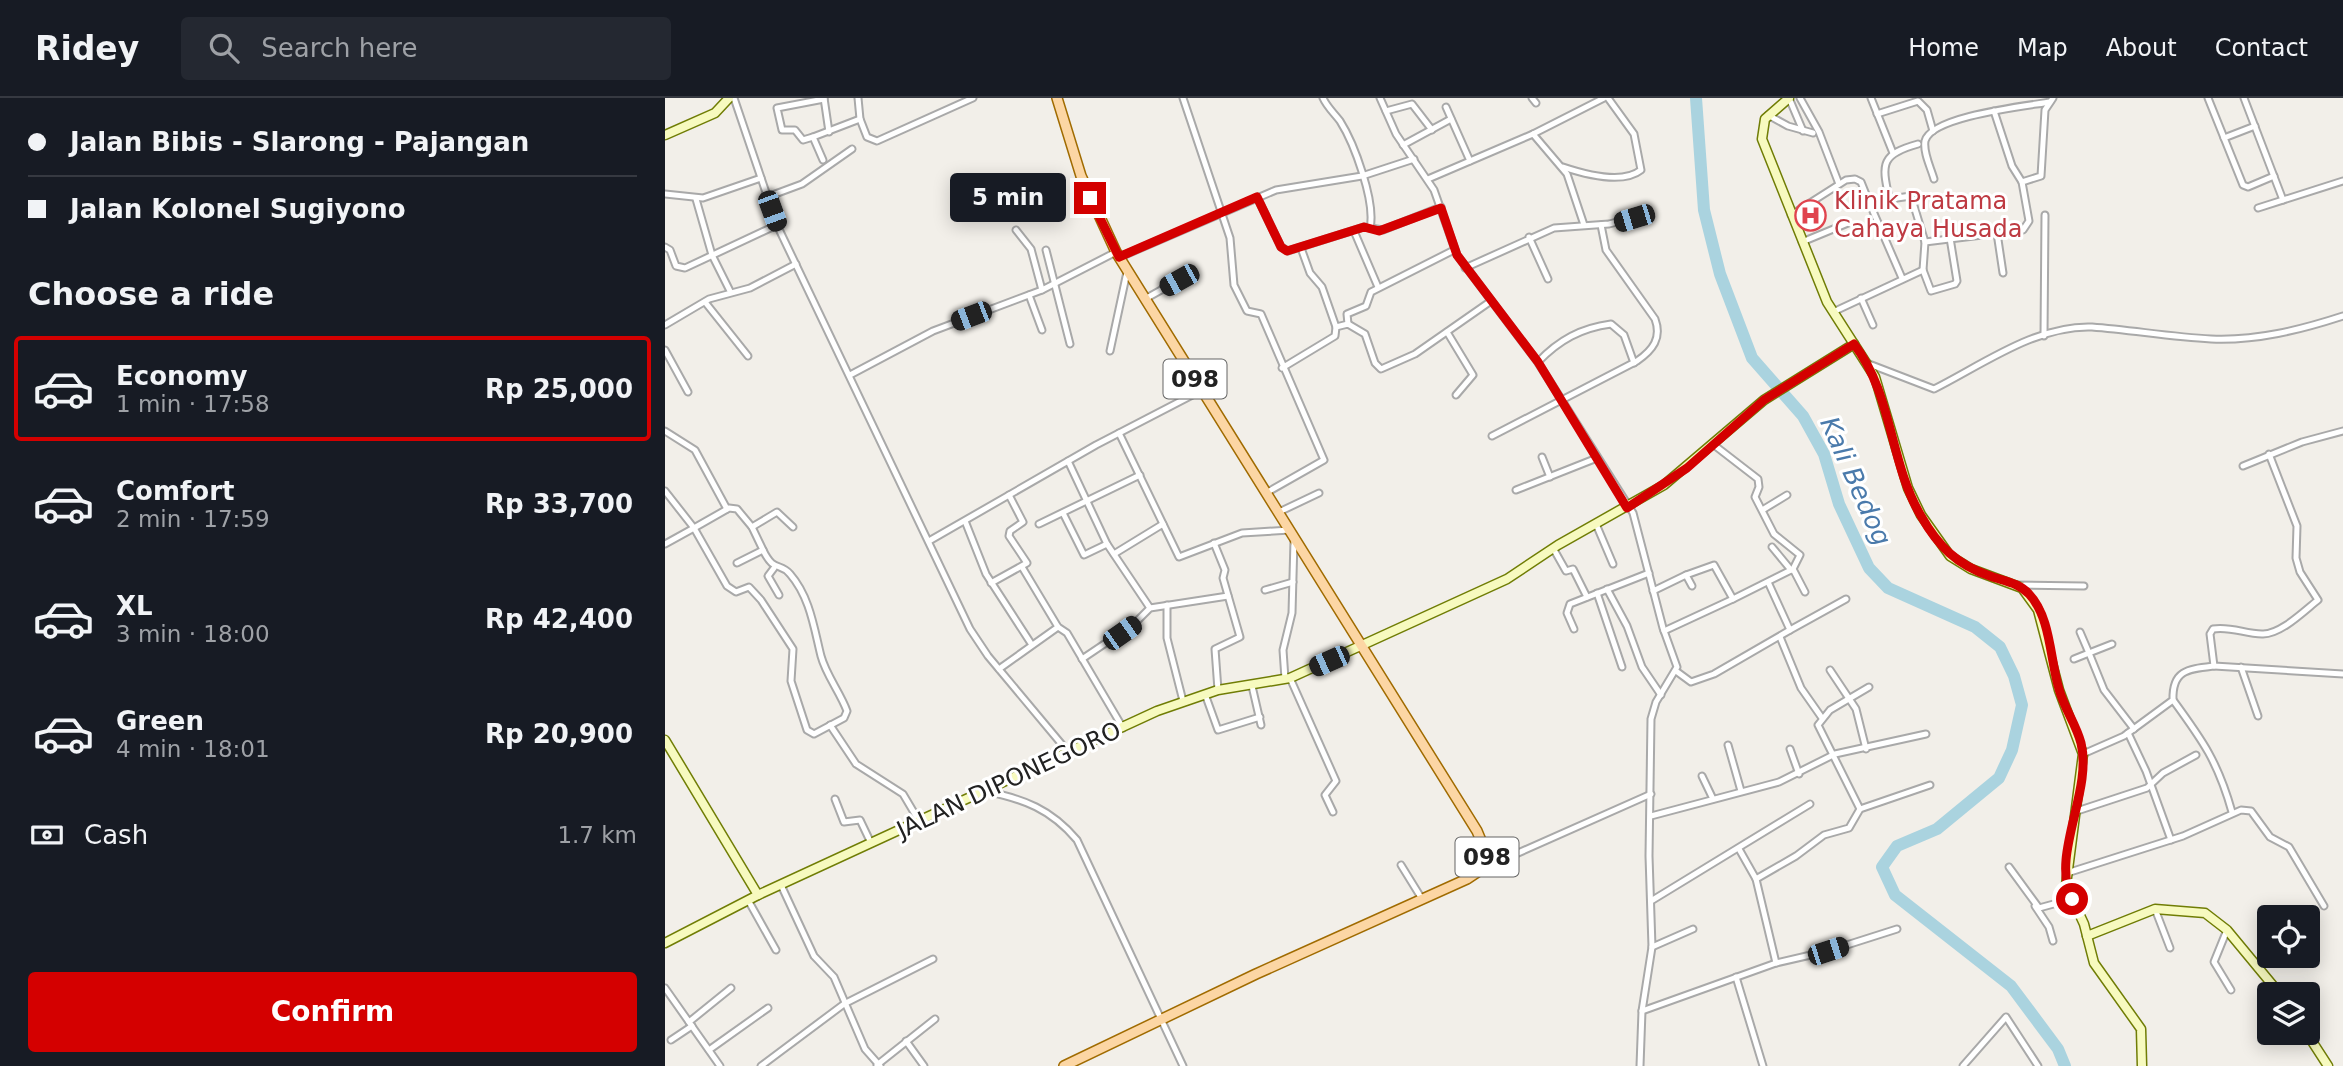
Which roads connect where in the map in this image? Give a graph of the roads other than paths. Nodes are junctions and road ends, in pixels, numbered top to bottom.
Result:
1 (732, 98) edge
2 (824, 98) edge
3 (858, 98) edge
4 (973, 98) edge
5 (1058, 98) edge
6 (1183, 98) edge
7 (1323, 98) edge
8 (1380, 98) edge
9 (1606, 98) edge
10 (1789, 98) edge
11 (1800, 98) edge
12 (1871, 98) edge
13 (2208, 98) edge
14 (2244, 98) edge
15 (2051, 100) edge
16 (1446, 107) dead end
17 (1386, 111) junction
18 (1994, 111) junction
19 (1877, 114) junction
20 (1768, 115) junction
21 (860, 119) junction
22 (1451, 119) junction
23 (2255, 126) junction
24 (1432, 130) junction
25 (1803, 131) junction
26 (1933, 131) junction
27 (829, 132) junction
28 (1813, 132) dead end
29 (1533, 134) junction
30 (665, 135) edge
31 (813, 137) junction
32 (2224, 138) junction
33 (1918, 144) dead end
34 (1403, 145) junction
35 (852, 149) dead end
36 (1893, 153) junction
37 (1414, 159) junction
38 (823, 160) dead end
39 (1470, 161) junction
40 (1563, 167) junction
41 (1362, 176) junction
42 (2274, 176) junction
43 (761, 178) junction
44 (1428, 179) junction
45 (1934, 179) dead end
46 (2343, 181) edge
47 (2022, 182) junction
48 (1839, 184) junction
49 (665, 194) edge
50 (767, 197) junction
51 (1257, 197) junction
52 (1889, 197) junction
53 (696, 199) junction
54 (2283, 200) junction
55 (1869, 202) junction
56 (1441, 208) junction
57 (2258, 208) dead end
58 (1581, 212) junction
59 (1221, 214) junction
60 (1649, 214) dead end
61 (1791, 215) junction
62 (2045, 215) dead end
63 (1848, 223) dead end
64 (1572, 224) junction
65 (777, 225) junction
66 (1584, 225) junction
67 (1601, 225) junction
68 (1370, 228) junction
69 (1016, 230) dead end
70 (1354, 231) junction
71 (1997, 233) junction
72 (1529, 237) junction
73 (1950, 238) junction
74 (1802, 242) junction
75 (1925, 242) junction
76 (665, 247) edge
77 (1301, 248) junction
78 (1046, 250) dead end
79 (1454, 250) junction
80 (1117, 255) junction
81 (712, 256) junction
82 (796, 264) junction
83 (1465, 268) junction
84 (1923, 270) junction
85 (1127, 271) junction
86 (2003, 273) dead end
87 (1902, 278) junction
88 (1548, 279) dead end
89 (1179, 280) dead end
90 (1055, 284) junction
91 (1378, 287) junction
92 (1042, 290) junction
93 (730, 291) junction
94 (1029, 295) junction
95 (1861, 298) junction
96 (1145, 299) junction
97 (1491, 301) junction
98 (705, 302) junction
99 (1833, 312) junction
100 (2343, 316) edge
101 (1347, 324) junction
102 (665, 325) edge
103 (1873, 325) dead end
104 (1336, 327) junction
105 (1042, 330) dead end
106 (1447, 332) junction
107 (2044, 336) junction
108 (1070, 344) dead end
109 (1854, 344) junction
110 (665, 351) edge
111 (1110, 351) dead end
112 (748, 356) dead end
113 (1538, 362) junction
114 (1634, 363) junction
115 (1869, 363) junction
116 (1282, 368) junction
117 (849, 375) junction
118 (1202, 390) junction
119 (688, 392) dead end
120 (1456, 396) dead end
121 (1562, 399) junction
122 (665, 431) edge
123 (2343, 431) edge
124 (1119, 433) junction
125 (1492, 436) dead end
126 (1714, 445) junction
127 (2269, 454) junction
128 (1542, 457) dead end
129 (1597, 458) junction
130 (1068, 461) junction
131 (2243, 466) dead end
132 (1140, 475) junction
133 (1550, 477) junction
134 (1516, 490) dead end
135 (665, 491) edge
136 (1266, 493) junction
137 (1319, 493) dead end
138 (1009, 495) junction
139 (1787, 495) dead end
140 (1087, 502) junction
141 (1627, 508) junction
142 (727, 509) junction
143 (1764, 509) junction
144 (1279, 512) junction
145 (1063, 513) junction
146 (965, 521) junction
147 (1039, 524) dead end
148 (1163, 524) junction
149 (1596, 524) junction
150 (752, 527) junction
151 (793, 527) dead end
152 (694, 528) junction
153 (1292, 533) junction
154 (929, 541) junction
155 (1214, 543) junction
156 (665, 544) edge
157 (1107, 544) junction
158 (1772, 547) dead end
159 (1553, 548) junction
160 (763, 550) junction
161 (1114, 554) junction
162 (737, 564) dead end
163 (1613, 564) dead end
164 (1022, 567) junction
165 (774, 568) junction
166 (1792, 569) junction
167 (1649, 573) junction
168 (1686, 575) junction
169 (1293, 582) junction
170 (1767, 582) junction
171 (991, 583) junction
172 (2015, 585) junction
173 (1692, 586) dead end
174 (2084, 586) dead end
175 (1607, 589) junction
176 (1265, 590) dead end
177 (1653, 591) junction
178 (1805, 592) dead end
179 (1597, 593) junction
180 (779, 595) dead end
181 (1228, 596) junction
182 (1587, 597) junction
183 (1733, 598) junction
184 (1846, 599) dead end
185 (1167, 606) junction
186 (1150, 608) junction
187 (1058, 627) junction
188 (1574, 629) dead end
189 (1790, 629) junction
190 (1664, 631) junction
191 (2080, 632) dead end
192 (1780, 637) junction
193 (2112, 644) dead end
194 (1032, 645) junction
195 (1362, 646) junction
196 (2089, 653) junction
197 (1082, 659) junction
198 (2074, 659) dead end
199 (2214, 666) junction
200 (1622, 667) dead end
201 (2241, 667) junction
202 (999, 669) junction
203 (1831, 670) dead end
204 (1677, 671) junction
205 (2343, 674) edge
206 (1288, 679) junction
207 (1252, 686) junction
208 (1869, 687) dead end
209 (1218, 690) junction
210 (1205, 694) junction
211 (1661, 695) junction
212 (1849, 698) junction
213 (2173, 700) junction
214 (1183, 701) junction
215 (2258, 716) dead end
216 (1259, 718) junction
217 (1822, 718) junction
218 (830, 725) junction
219 (1261, 725) dead end
220 (1123, 728) junction
221 (2134, 729) junction
222 (2128, 733) junction
223 (1926, 734) dead end
224 (665, 740) edge
225 (1728, 745) dead end
226 (1866, 749) junction
227 (1790, 750) dead end
228 (1069, 753) junction
229 (1835, 754) junction
230 (2083, 754) junction
231 (2196, 755) dead end
232 (1799, 774) junction
233 (1702, 776) dead end
234 (1930, 785) dead end
235 (2151, 785) junction
236 (985, 791) junction
237 (1741, 791) junction
238 (1651, 794) junction
239 (835, 799) dead end
240 (1713, 799) junction
241 (1810, 804) dead end
242 (1860, 809) junction
243 (2077, 811) junction
244 (1333, 812) dead end
245 (2232, 812) junction
246 (1651, 816) junction
247 (919, 821) junction
248 (2171, 840) junction
249 (871, 844) junction
250 (1739, 849) junction
251 (1487, 855) junction
252 (1505, 859) junction
253 (1401, 866) dead end
254 (2009, 867) dead end
255 (1482, 869) junction
256 (2065, 873) junction
257 (1756, 879) junction
258 (781, 885) junction
259 (758, 895) junction
260 (1422, 899) junction
261 (2072, 899) junction
262 (748, 900) junction
263 (1651, 901) junction
264 (2035, 906) junction
265 (2324, 906) dead end
266 (2155, 909) junction
267 (1693, 929) dead end
268 (1897, 929) dead end
269 (2227, 930) junction
270 (2087, 936) junction
271 (2053, 941) dead end
272 (665, 943) edge
273 (1652, 947) junction
274 (2170, 948) dead end
275 (776, 950) dead end
276 (933, 959) dead end
277 (1776, 963) junction
278 (1735, 977) junction
279 (2270, 982) edge
280 (665, 988) edge
281 (730, 988) dead end
282 (2231, 990) dead end
283 (844, 1003) junction
284 (768, 1008) dead end
285 (1642, 1011) junction
286 (1161, 1019) junction
287 (935, 1020) dead end
288 (691, 1024) junction
289 (671, 1040) dead end
290 (907, 1041) junction
291 (2314, 1045) edge
292 (709, 1050) junction
293 (878, 1065) edge
294 (720, 1066) edge
295 (761, 1066) edge
296 (924, 1066) edge
297 (1064, 1066) edge
298 (1183, 1066) edge
299 (1640, 1066) edge
300 (1763, 1066) edge
301 (1963, 1066) edge
302 (2038, 1066) edge
303 (2142, 1066) edge
304 (2328, 1066) edge

1 - 30 main road
1 - 43 street
2 - 27 street
2 - 31 street
3 - 21 street
4 - 21 street
5 - 80 main road, 098
6 - 59 street
7 - 41 street
8 - 17 street
9 - 29 street
9 - 40 street
10 - 20 main road
10 - 25 street
11 - 48 street
12 - 19 street
13 - 32 street
14 - 23 street
15 - 18 street
15 - 47 street
16 - 22 street
17 - 24 street
17 - 34 street
18 - 26 street
18 - 47 street
19 - 26 street
19 - 36 street
20 - 25 street
20 - 61 main road
21 - 27 street
22 - 24 street
22 - 39 street
23 - 32 street
23 - 42 street
24 - 34 street
25 - 28 street
26 - 45 street
27 - 31 street
29 - 39 street
29 - 40 street
31 - 38 street
32 - 42 street
33 - 36 street
34 - 37 street
35 - 50 street
36 - 52 street
37 - 41 street
37 - 44 street
39 - 44 street
40 - 58 street
41 - 51 street
41 - 68 street
42 - 54 street
43 - 50 street
43 - 53 street
44 - 56 street
46 - 54 street
47 - 71 street
48 - 55 street
48 - 61 street
49 - 53 street
50 - 65 street
51 - 59 street
51 - 77 street
52 - 55 street
52 - 75 street
53 - 81 street
54 - 57 street
55 - 87 street
56 - 68 street
56 - 79 street
58 - 64 street
58 - 66 street
59 - 80 street
59 - 116 street
60 - 67 street
61 - 74 main road
62 - 107 street
63 - 74 street
64 - 66 street
64 - 72 street
65 - 81 street
65 - 82 street
66 - 67 street
67 - 114 street
68 - 70 street
69 - 92 street
70 - 77 street
70 - 91 street
71 - 73 street
71 - 86 street
72 - 83 street
72 - 88 street
73 - 75 street
73 - 84 street
74 - 99 main road
75 - 84 street
76 - 81 street
77 - 104 street
78 - 90 street
79 - 83 street
79 - 91 street
80 - 85 main road, 098
80 - 90 street
81 - 93 street
82 - 93 street
82 - 117 street
83 - 97 street
84 - 87 street
85 - 96 main road, 098
85 - 111 street
87 - 95 street
89 - 96 street
90 - 92 street
90 - 108 street
91 - 101 street
92 - 94 street
93 - 98 street
94 - 105 street
94 - 117 street
95 - 99 street
95 - 103 street
96 - 118 main road, 098
97 - 106 street
97 - 113 street
98 - 102 street
98 - 112 street
99 - 109 main road
100 - 107 street
101 - 104 street
101 - 106 street
104 - 116 street
106 - 120 street
107 - 115 street
109 - 115 main road
109 - 126 main road, JALAN DIPONEGORO
110 - 119 street
113 - 114 street
113 - 121 street
114 - 121 street
115 - 172 main road
116 - 136 street
117 - 154 street
118 - 124 street
118 - 136 main road, 098
121 - 125 street
121 - 129 street
122 - 142 street
123 - 127 street
124 - 130 street
124 - 132 street
126 - 141 main road, JALAN DIPONEGORO
126 - 143 street
127 - 131 street
127 - 199 street
128 - 133 street
129 - 133 street
129 - 141 street
130 - 138 street
130 - 140 street
132 - 140 street
132 - 148 street
133 - 134 street
135 - 152 street
136 - 144 main road, 098
137 - 144 street
138 - 146 street
138 - 164 street
139 - 143 street
140 - 145 street
140 - 157 street
141 - 149 main road, JALAN DIPONEGORO
141 - 167 street
142 - 150 street
142 - 152 street
143 - 166 street
144 - 153 main road, 098
145 - 147 street
145 - 157 street
146 - 154 street
146 - 171 street
148 - 155 street
148 - 161 street
149 - 159 main road, JALAN DIPONEGORO
149 - 163 street
150 - 151 street
150 - 160 street
152 - 156 street
152 - 218 street
153 - 155 street
153 - 169 street
153 - 195 main road, 098
154 - 202 street
155 - 181 street
157 - 161 street
158 - 166 street
159 - 182 street
159 - 195 main road, JALAN DIPONEGORO
160 - 162 street
160 - 165 street
161 - 186 street
164 - 171 street
164 - 187 street
165 - 180 street
165 - 218 street
166 - 170 street
166 - 178 street
167 - 175 street
167 - 177 street
168 - 173 street
168 - 177 street
168 - 183 street
169 - 176 street
169 - 206 street
170 - 183 street
170 - 189 street
171 - 194 street
172 - 174 street
172 - 230 main road
175 - 179 street
175 - 211 street
177 - 190 street
179 - 182 street
179 - 200 street
181 - 185 street
181 - 209 street
182 - 188 street
183 - 190 street
184 - 189 street
185 - 186 street
185 - 214 street
186 - 197 street
187 - 194 street
187 - 197 street
189 - 192 street
190 - 204 street
191 - 196 street
192 - 204 street
192 - 217 street
193 - 196 street
194 - 202 street
195 - 206 main road, JALAN DIPONEGORO
195 - 251 main road, 098
196 - 198 street
196 - 221 street
197 - 220 street
199 - 201 street
199 - 213 street
201 - 205 street
201 - 215 street
202 - 228 street
203 - 212 street
204 - 211 street
206 - 207 main road, JALAN DIPONEGORO
206 - 244 street
207 - 209 main road, JALAN DIPONEGORO
207 - 216 street
208 - 212 street
209 - 210 main road, JALAN DIPONEGORO
210 - 214 main road, JALAN DIPONEGORO
210 - 216 street
211 - 238 street
212 - 217 street
212 - 226 street
213 - 221 street
213 - 245 street
214 - 220 main road, JALAN DIPONEGORO
216 - 219 street
217 - 229 street
218 - 247 street
220 - 228 main road, JALAN DIPONEGORO
221 - 222 street
222 - 230 street
222 - 235 street
223 - 226 street
224 - 259 main road
225 - 237 street
226 - 229 street
227 - 232 street
228 - 236 main road, JALAN DIPONEGORO
229 - 232 street
229 - 242 street
230 - 243 main road
231 - 235 street
232 - 237 street
233 - 240 street
234 - 242 street
235 - 243 street
235 - 248 street
236 - 247 main road, JALAN DIPONEGORO
236 - 286 street
237 - 240 street
238 - 246 street
238 - 252 street
239 - 249 street
240 - 246 street
241 - 250 street
242 - 257 street
243 - 256 main road
245 - 248 street
245 - 265 street
246 - 263 street
247 - 249 main road, JALAN DIPONEGORO
248 - 256 street
249 - 258 main road, JALAN DIPONEGORO
250 - 257 street
250 - 263 street
251 - 252 street
251 - 255 main road, 098
252 - 255 street
253 - 260 street
254 - 264 street
255 - 260 main road, 098
256 - 261 main road
257 - 277 street
258 - 259 main road, JALAN DIPONEGORO
258 - 283 street
259 - 262 main road, JALAN DIPONEGORO
260 - 286 main road, 098
261 - 264 street
261 - 270 main road
262 - 272 main road, JALAN DIPONEGORO
262 - 275 street
263 - 273 street
264 - 271 street
266 - 269 main road
266 - 270 main road
266 - 274 street
267 - 273 street
268 - 277 street
269 - 279 main road
269 - 282 street
270 - 303 main road
273 - 285 street
276 - 283 street
277 - 278 street
278 - 285 street
278 - 300 street
280 - 288 street
281 - 288 street
283 - 293 street
283 - 295 street
284 - 292 street
285 - 299 street
286 - 297 main road, 098
286 - 298 street
287 - 290 street
288 - 289 street
288 - 292 street
290 - 293 street
290 - 296 street
291 - 304 main road
292 - 294 street
301 - 302 street

